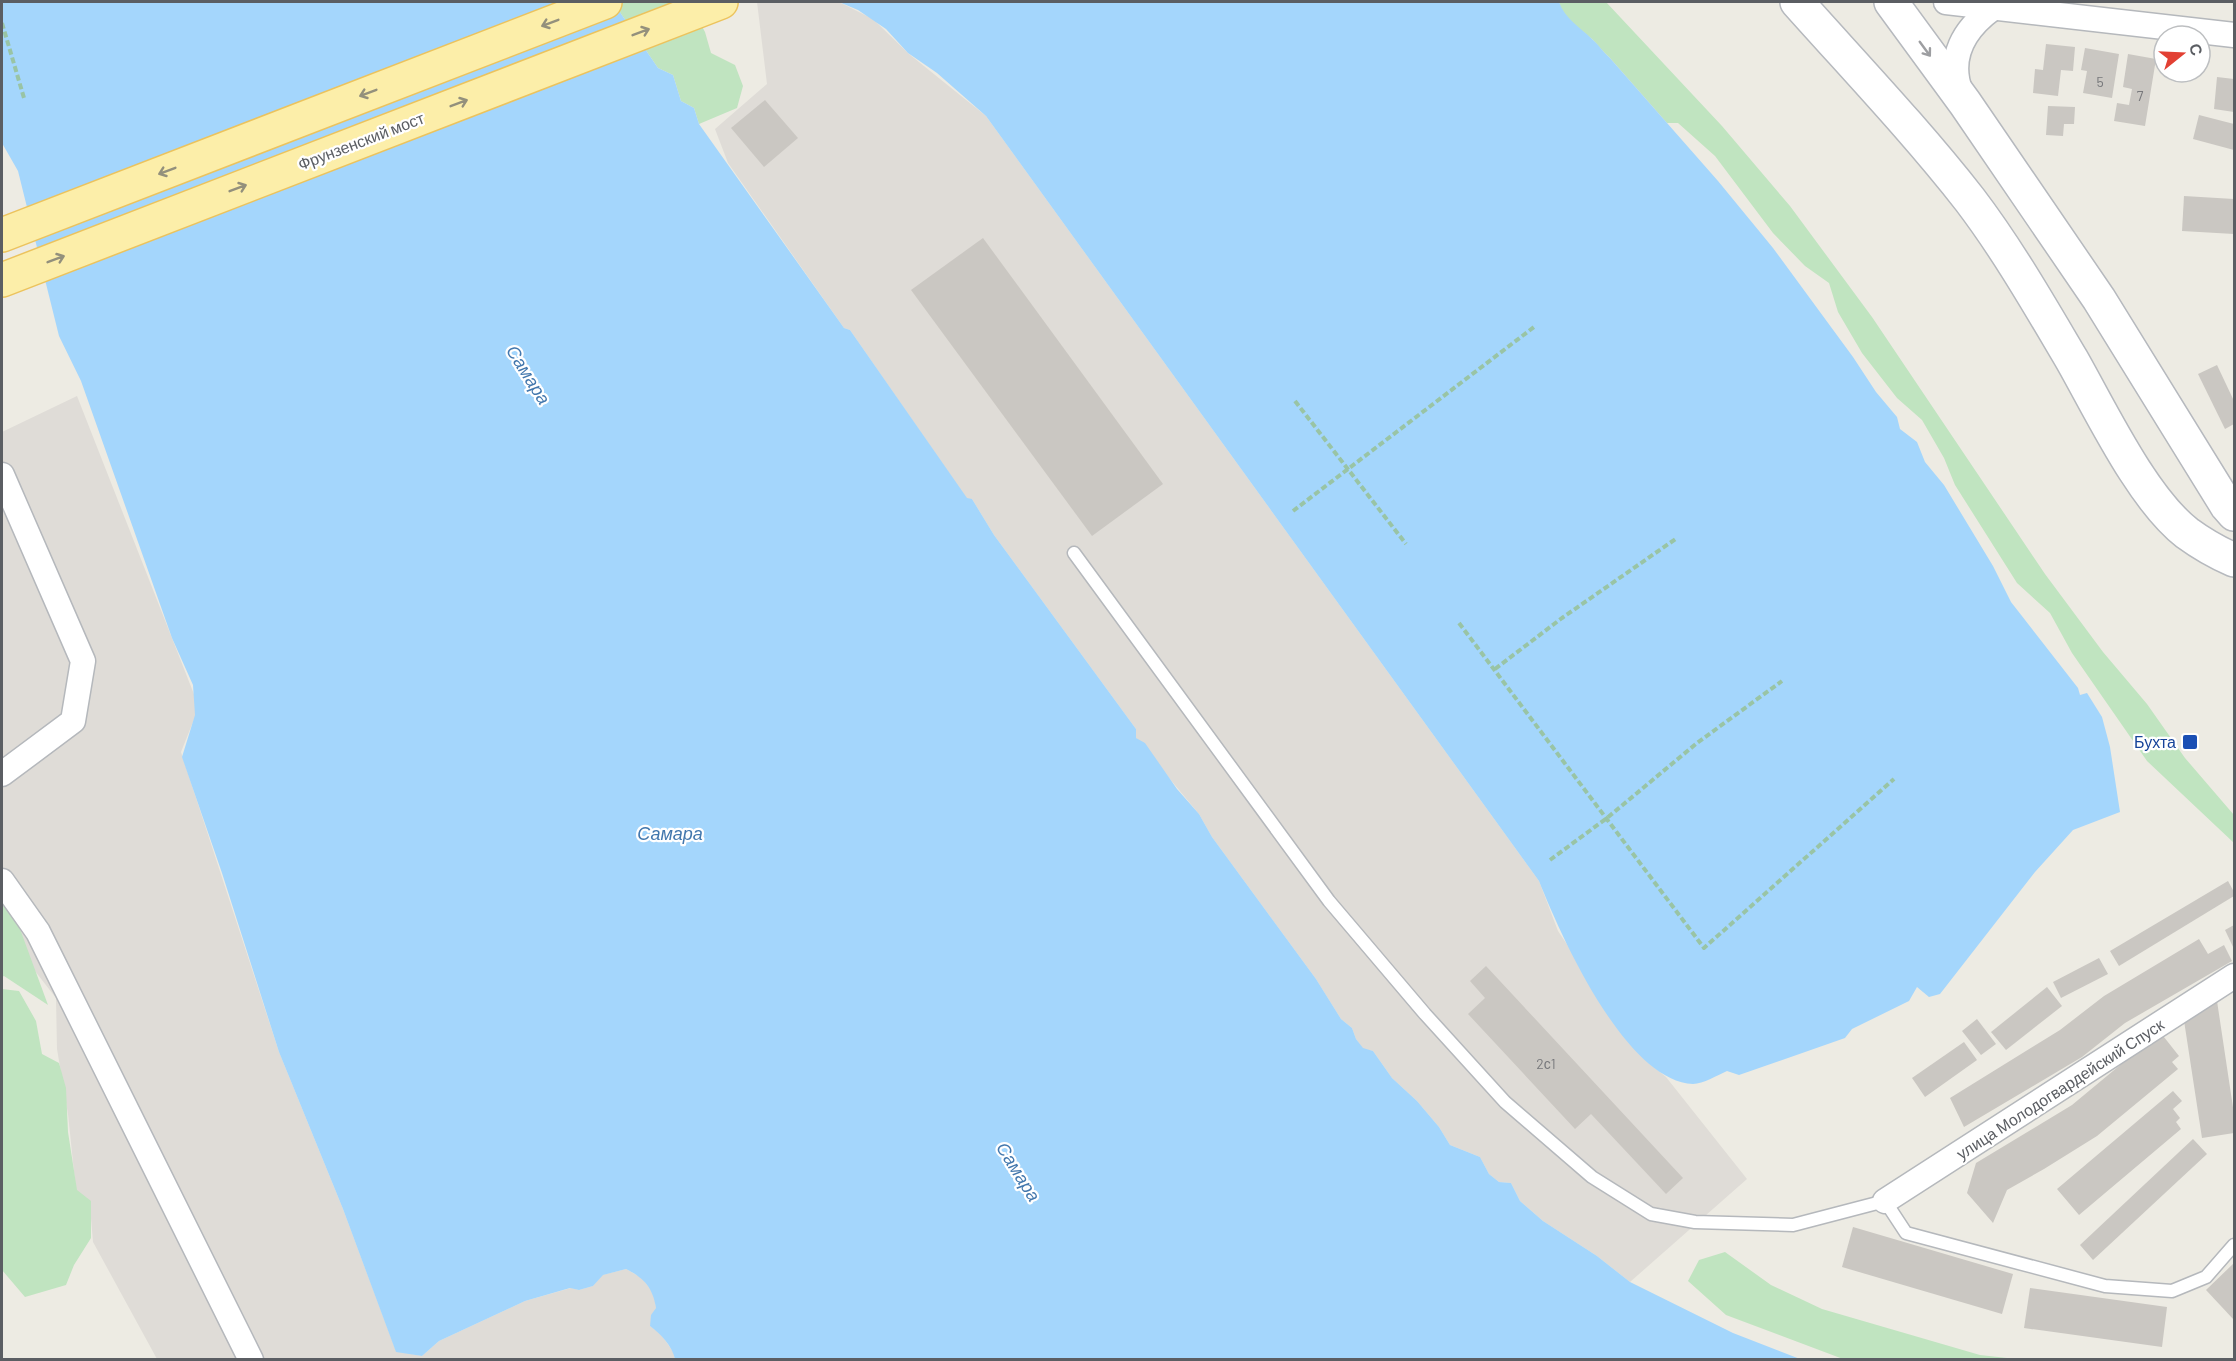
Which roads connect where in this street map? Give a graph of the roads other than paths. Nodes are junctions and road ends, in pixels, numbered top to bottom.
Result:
1 (605, 2) edge
2 (721, 2) edge
3 (1797, 2) edge
4 (1891, 2) edge
5 (1946, 2) edge
6 (1994, 8) junction
7 (2235, 35) edge
8 (1965, 103) junction
9 (2, 236) edge
10 (2, 280) edge
11 (2, 475) edge
12 (2232, 509) edge
13 (1074, 554) dead end
14 (2235, 560) edge
15 (2, 774) edge
16 (2, 881) edge
17 (2235, 976) edge
18 (1885, 1201) junction
19 (2235, 1245) edge
20 (250, 1359) edge

1 -> 9 main road
10 -> 2 main road, Фрунзенский мост
3 - 14 main road
4 -> 8 main road
5 - 6 street
6 - 7 street
6 - 8 street
8 - 12 main road
11 - 15 street
13 - 18 lane
16 - 20 street
17 - 18 street, улица Молодогвардейский Спуск
18 - 19 lane

